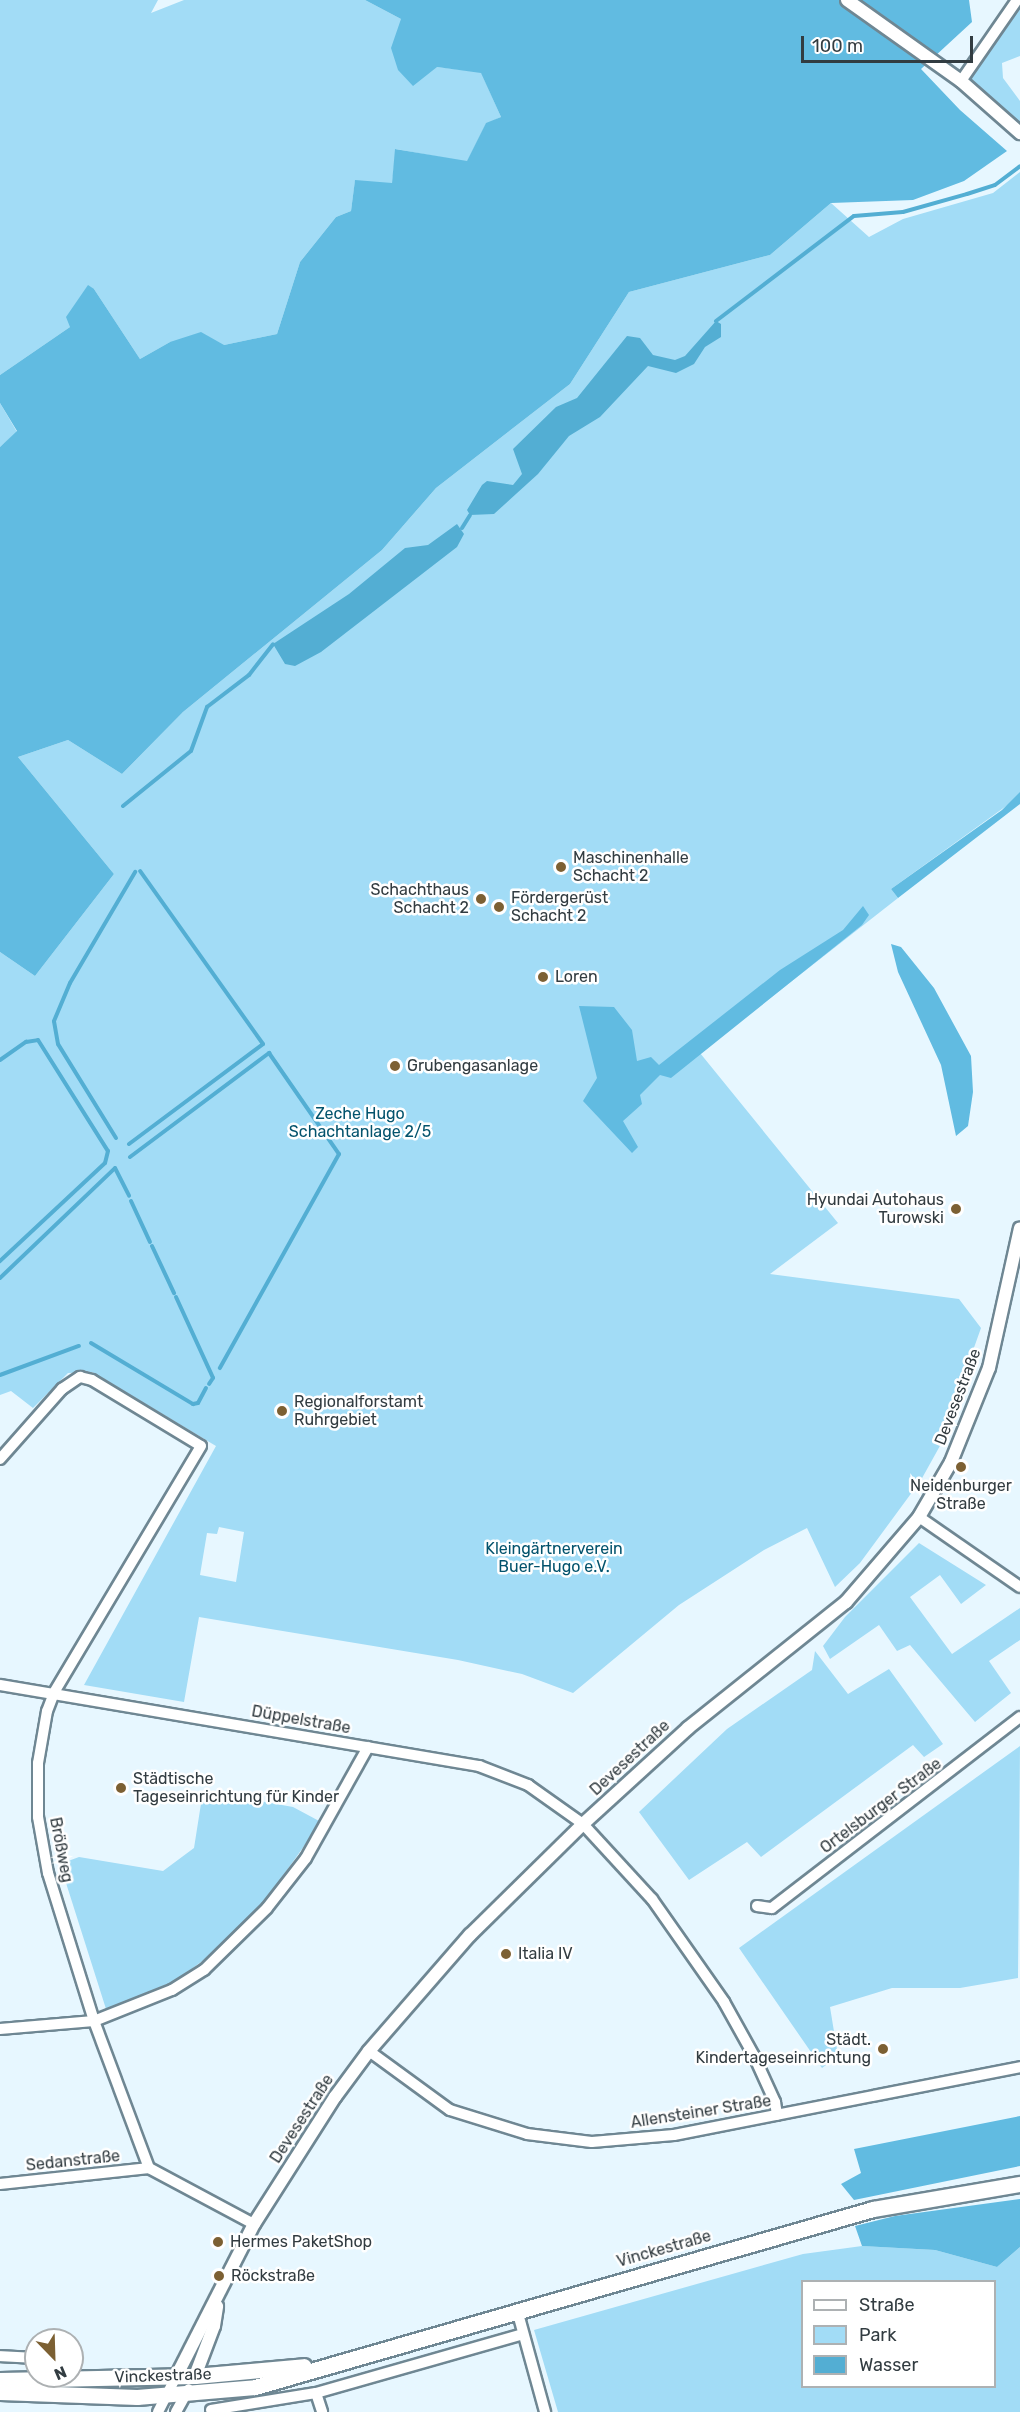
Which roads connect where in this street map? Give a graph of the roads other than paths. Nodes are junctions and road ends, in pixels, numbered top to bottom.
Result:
1 (847, 0) edge
2 (1017, 0) edge
3 (961, 81) junction
4 (1020, 133) edge
5 (1020, 1228) edge
6 (0, 1459) edge
7 (918, 1516) junction
8 (1020, 1587) edge
9 (0, 1685) edge
10 (54, 1693) junction
11 (1020, 1718) edge
12 (368, 1747) junction
13 (583, 1824) junction
14 (757, 1905) dead end
15 (94, 2021) junction
16 (0, 2029) edge
17 (369, 2051) junction
18 (1020, 2067) edge
19 (777, 2115) junction
20 (149, 2168) junction
21 (0, 2184) edge
22 (1020, 2184) edge
23 (254, 2224) junction
24 (218, 2302) junction
25 (517, 2310) junction
26 (523, 2334) junction
27 (0, 2356) edge
28 (24, 2357) edge
29 (322, 2365) junction
30 (195, 2376) junction
31 (176, 2377) junction
32 (84, 2378) edge
33 (24, 2379) edge
34 (0, 2380) edge
35 (0, 2392) edge
36 (316, 2393) junction
37 (185, 2395) junction
38 (167, 2396) junction
39 (211, 2410) dead end
40 (158, 2412) edge
41 (176, 2412) edge
42 (322, 2412) edge
43 (545, 2412) edge

1 - 3 street
2 - 3 street
3 - 4 street
5 - 7 street, Devesestraße
6 - 10 street, Brößweg
7 - 8 street
7 - 13 street, Devesestraße
9 - 10 street, Düppelstraße
10 - 12 street, Düppelstraße
10 - 15 street, Brößweg
11 - 14 street, Ortelsburger Straße
12 - 13 street, Düppelstraße
12 - 15 street
13 - 17 street, Devesestraße
13 - 19 street, Düppelstraße
15 - 16 street
15 - 20 street, Brößweg
17 - 19 street, Allensteiner Straße
17 - 23 street, Devesestraße
18 - 19 street, Allensteiner Straße
20 - 21 street, Sedanstraße
20 - 23 street
22 - 25 main road, Vinckestraße
23 - 24 street, Devesestraße
24 - 30 street, Devesestraße
24 - 31 street, Devesestraße
25 - 26 street
25 - 29 main road, Vinckestraße
26 - 36 street
26 - 43 street
27 - 28 street
29 - 30 main road, Vinckestraße
29 - 37 main road, Vinckestraße
30 - 31 main road, Vinckestraße
30 - 37 street
31 - 32 main road, Vinckestraße
31 - 38 street
33 - 34 main road, Vinckestraße
35 - 38 main road, Vinckestraße
36 - 39 street
36 - 42 street
37 - 38 main road, Vinckestraße
37 - 41 street
38 - 40 street

